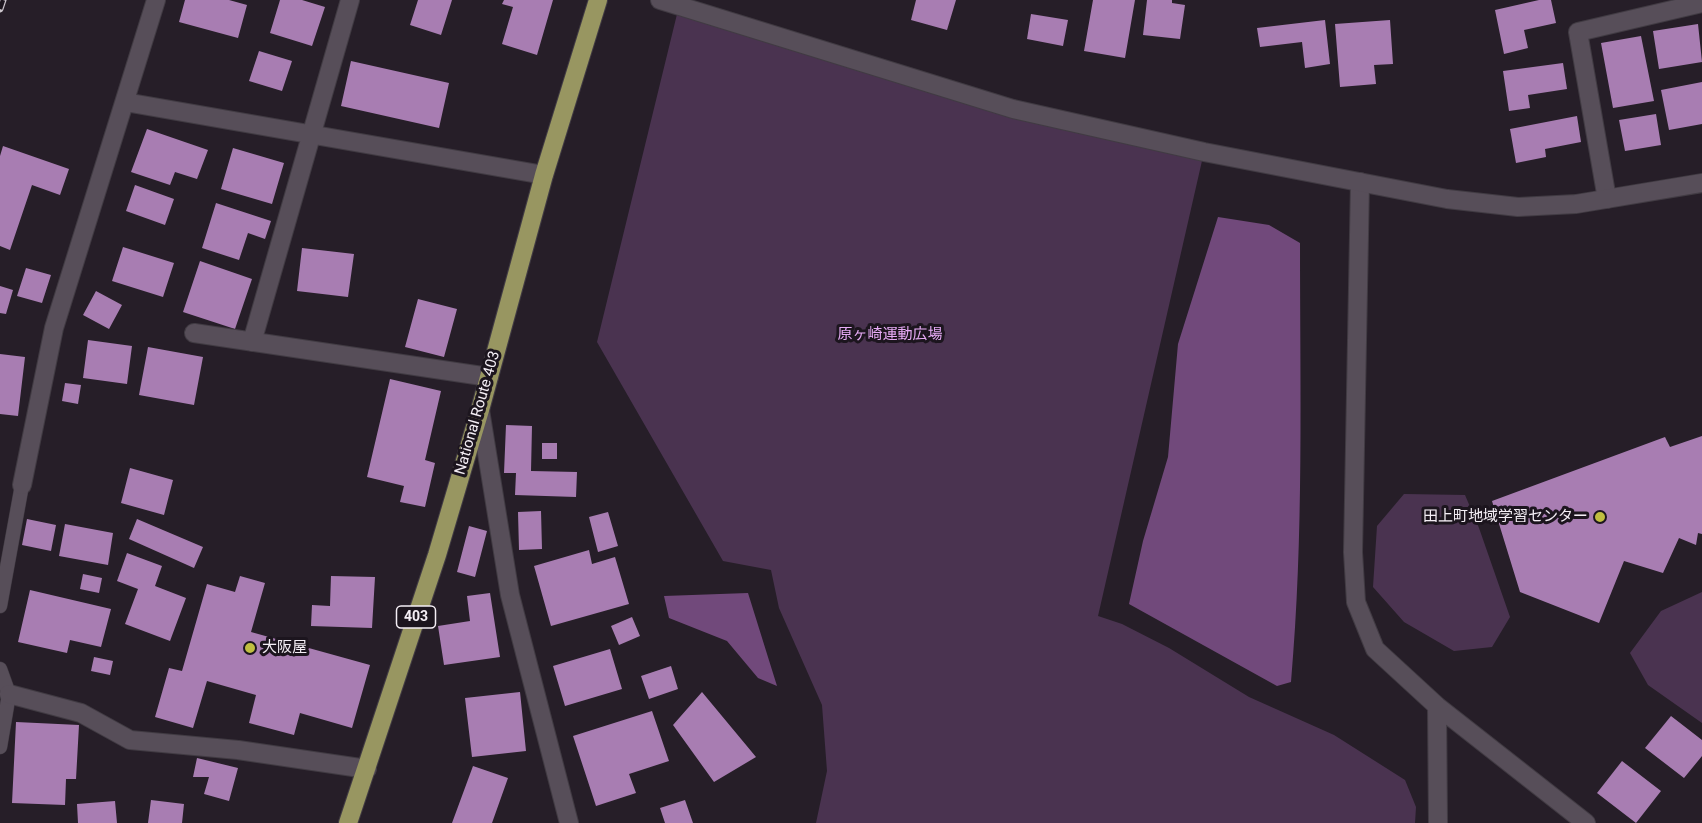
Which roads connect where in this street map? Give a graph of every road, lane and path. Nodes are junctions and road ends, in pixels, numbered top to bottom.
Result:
1 (156, 0) edge
2 (350, 0) edge
3 (598, 0) edge
4 (660, 0) edge
5 (681, 3) edge
6 (1702, 3) edge
7 (125, 102) junction
8 (313, 135) junction
9 (544, 175) junction
10 (1360, 182) junction
11 (1702, 183) edge
12 (1607, 199) junction
13 (194, 333) dead end
14 (252, 342) junction
15 (489, 377) junction
16 (480, 410) junction
17 (22, 485) joint
18 (0, 606) edge
19 (0, 669) edge
20 (9, 694) junction
21 (1437, 706) junction
22 (0, 747) edge
23 (367, 769) junction
24 (348, 823) edge
25 (570, 823) edge
26 (1438, 823) edge
27 (1586, 823) edge

1 - 7 street
2 - 8 street
3 - 9 highway, National Route 403 / 403
4 - 5 street
5 - 10 street
6 - 12 street
7 - 8 street
7 - 17 street
8 - 9 street
8 - 14 street
9 - 15 highway, National Route 403 / 403
10 - 12 street
10 - 21 street
11 - 12 street
13 - 14 street
14 - 15 street
15 - 16 highway, National Route 403 / 403
16 - 23 highway, National Route 403 / 403
16 - 25 street
17 - 18 lane
19 - 20 lane
20 - 22 lane
20 - 23 street
21 - 26 street
21 - 27 street
23 - 24 highway, National Route 403 / 403

